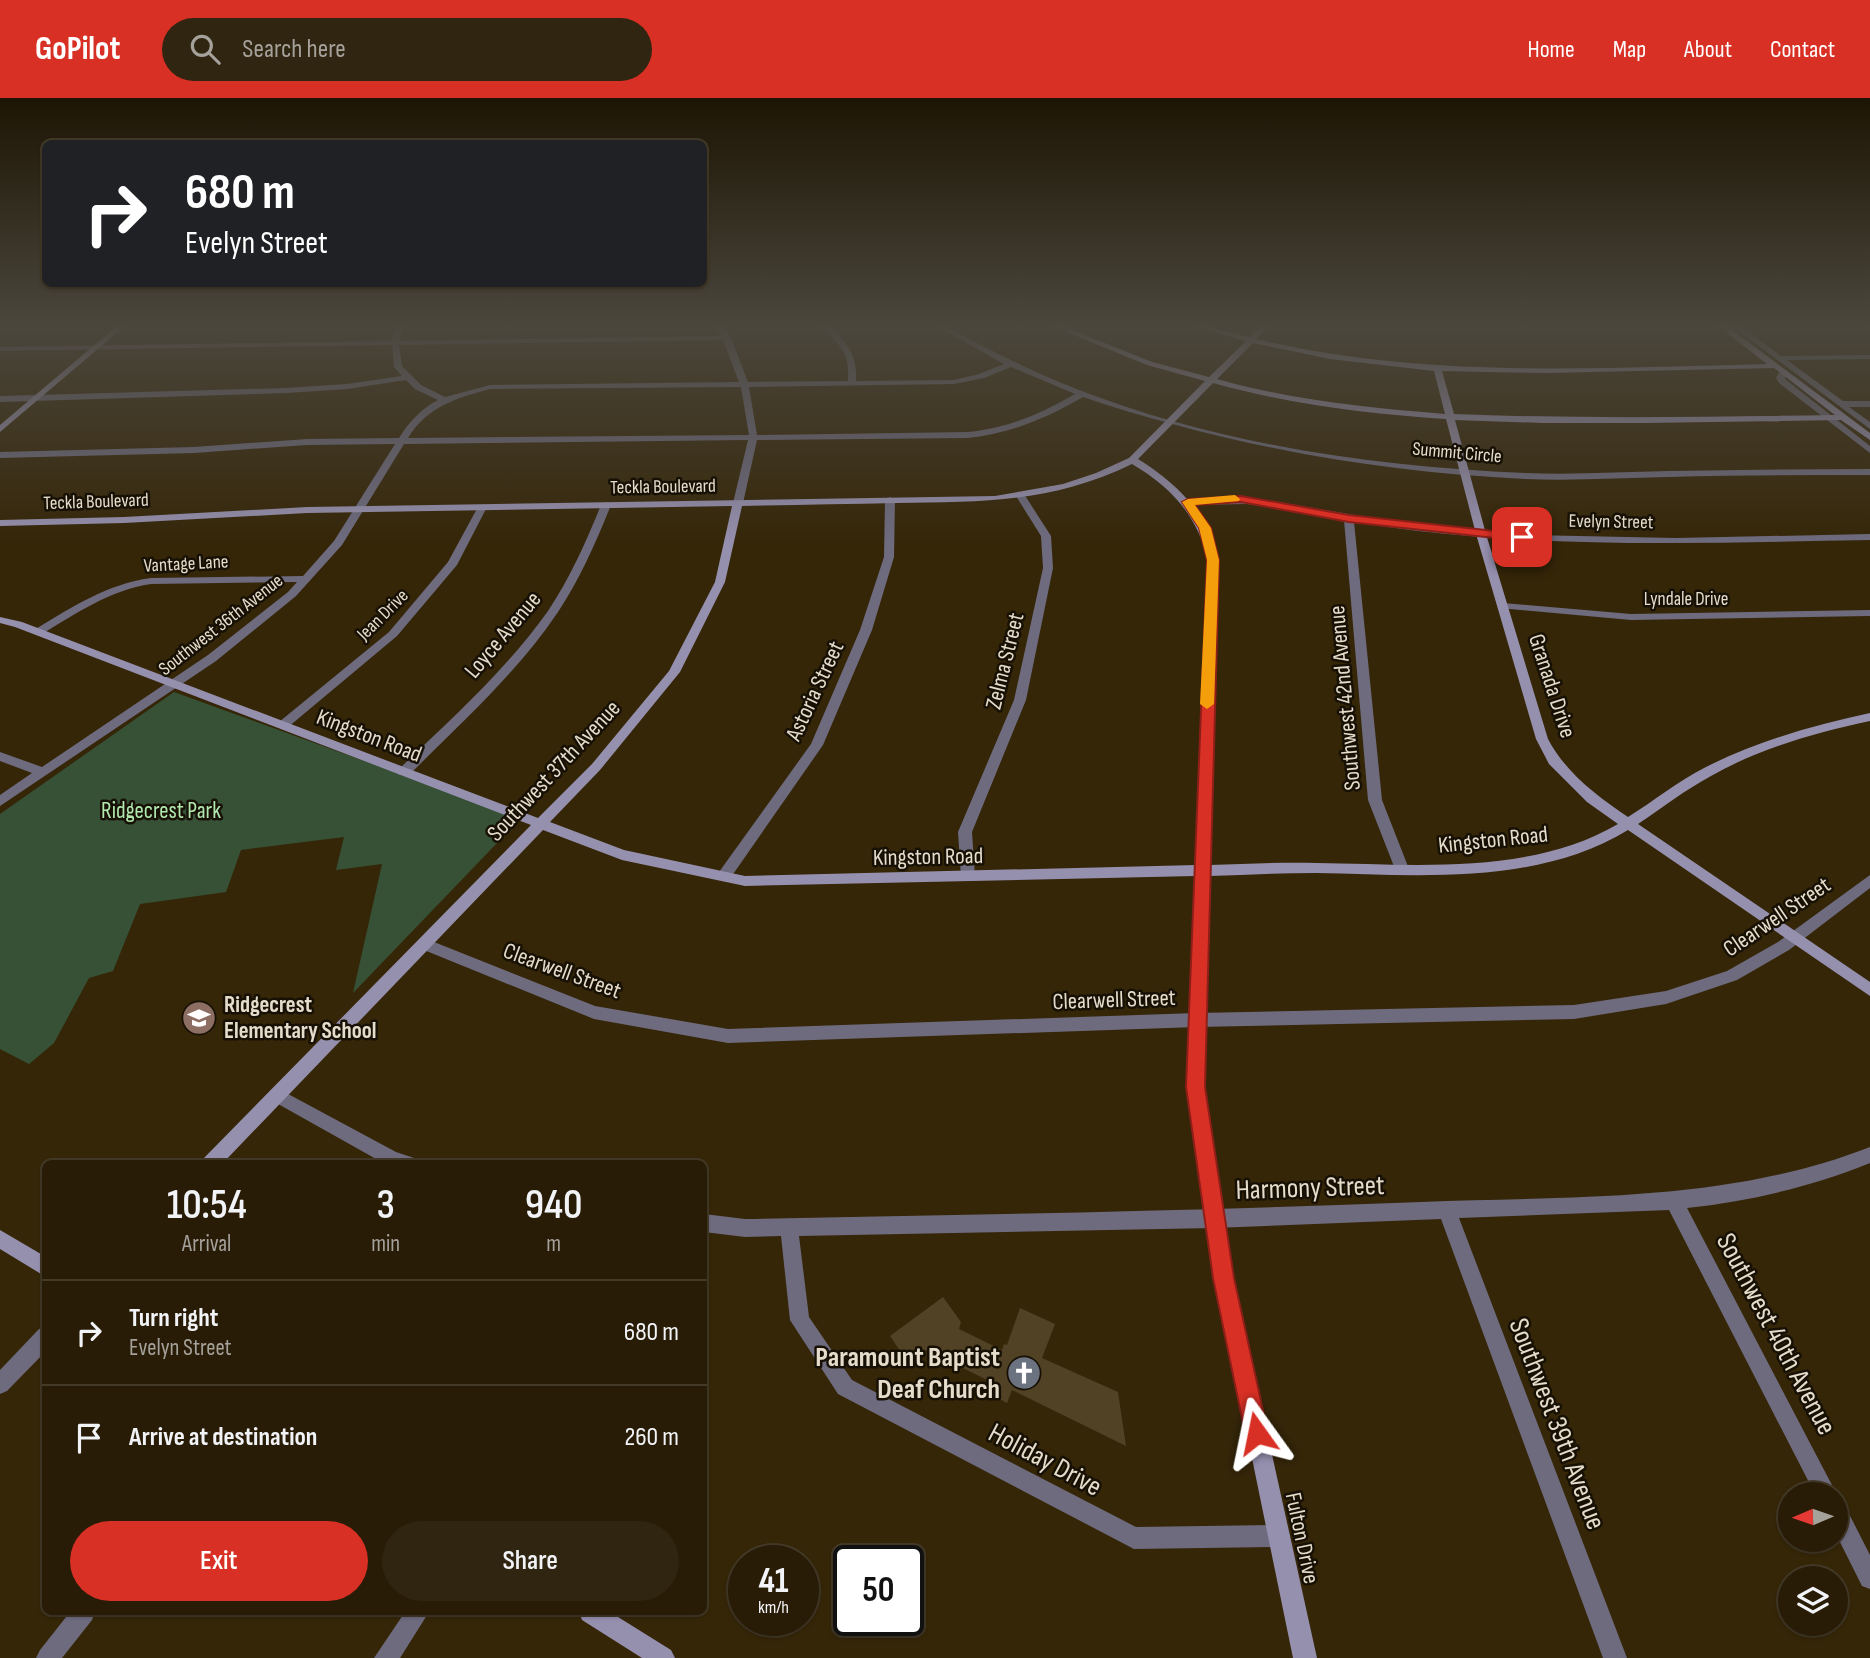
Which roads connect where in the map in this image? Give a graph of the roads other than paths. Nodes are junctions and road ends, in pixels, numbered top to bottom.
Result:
1 (35, 399) edge
2 (449, 399) edge
3 (746, 399) edge
4 (1073, 399) edge
5 (1097, 399) edge
6 (1194, 399) edge
7 (1307, 399) edge
8 (1445, 399) edge
9 (1805, 399) edge
10 (1820, 399) edge
11 (1834, 399) edge
12 (445, 400) joint
13 (1841, 404) junction
14 (1870, 404) edge
15 (1829, 417) junction
16 (1844, 417) junction
17 (1450, 418) junction
18 (1171, 421) junction
19 (1870, 426) edge
20 (0, 429) edge
21 (752, 437) junction
22 (1870, 437) edge
23 (402, 441) junction
24 (1870, 450) edge
25 (0, 455) edge
26 (1132, 460) junction
27 (1111, 471) junction
28 (1152, 471) junction
29 (1465, 472) junction
30 (1870, 472) edge
31 (1021, 496) junction
32 (890, 500) junction
33 (1188, 502) junction
34 (738, 503) junction
35 (606, 505) junction
36 (482, 507) junction
37 (360, 509) junction
38 (1349, 518) junction
39 (0, 523) edge
40 (1481, 534) junction
41 (1870, 537) edge
42 (306, 579) junction
43 (1503, 606) junction
44 (1870, 613) edge
45 (0, 620) edge
46 (38, 632) junction
47 (174, 684) junction
48 (1870, 717) edge
49 (283, 726) junction
50 (0, 756) edge
51 (43, 772) junction
52 (404, 772) junction
53 (0, 802) edge
54 (1626, 823) junction
55 (540, 824) junction
56 (1402, 869) junction
57 (1200, 872) junction
58 (724, 876) junction
59 (968, 877) junction
60 (1870, 880) edge
61 (1793, 937) junction
62 (424, 944) junction
63 (1870, 990) edge
64 (1197, 1020) junction
65 (277, 1095) junction
66 (214, 1160) edge
67 (397, 1160) edge
68 (1866, 1163) edge
69 (1674, 1201) junction
70 (1447, 1210) junction
71 (1214, 1219) junction
72 (707, 1223) edge
73 (789, 1227) junction
74 (0, 1239) edge
75 (42, 1265) edge
76 (42, 1340) edge
77 (0, 1384) edge
78 (1820, 1482) edge
79 (1279, 1536) junction
80 (1848, 1536) edge
81 (1870, 1578) edge
82 (82, 1615) edge
83 (416, 1615) edge
84 (595, 1615) edge
85 (48, 1658) edge
86 (386, 1658) edge
87 (663, 1658) edge
88 (1305, 1658) edge
89 (1615, 1658) edge

1 - 20 street
2 - 12 street
3 - 21 street, Southwest 37th Avenue
4 - 21 street
5 - 18 street, Summit Circle
6 - 18 street, Teckla Boulevard
7 - 17 street
8 - 17 street, Granada Drive
9 - 15 street
10 - 16 street
11 - 13 street
12 - 23 street, Southwest 36th Avenue
13 - 14 street
13 - 19 street
15 - 16 street
15 - 17 street
15 - 24 street
16 - 22 street
17 - 29 street, Granada Drive
18 - 26 street, Teckla Boulevard
18 - 29 street, Summit Circle
21 - 23 street
21 - 34 street, Southwest 37th Avenue
23 - 25 street
23 - 37 street, Southwest 36th Avenue
26 - 27 street, Teckla Boulevard
26 - 28 street, Fulton Drive
27 - 28 street
27 - 31 street, Teckla Boulevard
28 - 33 street, Fulton Drive
29 - 30 street, Summit Circle
29 - 40 street, Granada Drive
31 - 32 street, Teckla Boulevard
31 - 59 street, Zelma Street
32 - 34 street, Teckla Boulevard
32 - 58 street, Astoria Street
33 - 38 street, Evelyn Street
33 - 57 street, Fulton Drive
34 - 35 street, Teckla Boulevard
34 - 55 street, Southwest 37th Avenue
35 - 36 street, Teckla Boulevard
35 - 52 street, Loyce Avenue
36 - 37 street, Teckla Boulevard
36 - 49 street, Jean Drive
37 - 39 street, Teckla Boulevard
37 - 42 street, Southwest 36th Avenue
38 - 40 street, Evelyn Street
38 - 56 street, Southwest 42nd Avenue
40 - 41 street, Evelyn Street
40 - 43 street, Granada Drive
42 - 46 street, Vantage Lane
42 - 47 street, Southwest 36th Avenue
43 - 44 street, Lyndale Drive
43 - 54 street, Granada Drive
45 - 46 street, Kingston Road
46 - 47 street, Kingston Road
47 - 49 street, Kingston Road
47 - 51 street, Southwest 36th Avenue
48 - 54 street, Kingston Road
49 - 52 street, Kingston Road
50 - 51 street
51 - 53 street, Southwest 36th Avenue
52 - 55 street, Kingston Road
54 - 56 street, Kingston Road
54 - 61 street, Granada Drive
55 - 58 street, Kingston Road
55 - 62 street, Southwest 37th Avenue
56 - 57 street, Kingston Road
57 - 59 street, Kingston Road
57 - 64 street, Fulton Drive
58 - 59 street, Kingston Road
60 - 61 street, Clearwell Street
61 - 63 street, Granada Drive
61 - 64 street, Clearwell Street
62 - 64 street, Clearwell Street
62 - 65 street, Southwest 37th Avenue
64 - 71 street, Fulton Drive
65 - 66 street, Southwest 37th Avenue
65 - 67 street
68 - 69 street, Harmony Street
69 - 70 street, Harmony Street
69 - 78 street, Southwest 40th Avenue
70 - 71 street, Harmony Street
70 - 89 street, Southwest 39th Avenue
71 - 73 street, Harmony Street
71 - 79 street, Fulton Drive
72 - 73 street, Harmony Street
73 - 79 street, Holiday Drive
74 - 75 street
76 - 77 street
79 - 88 street, Fulton Drive
80 - 81 street
82 - 85 street
83 - 86 street
84 - 87 street

